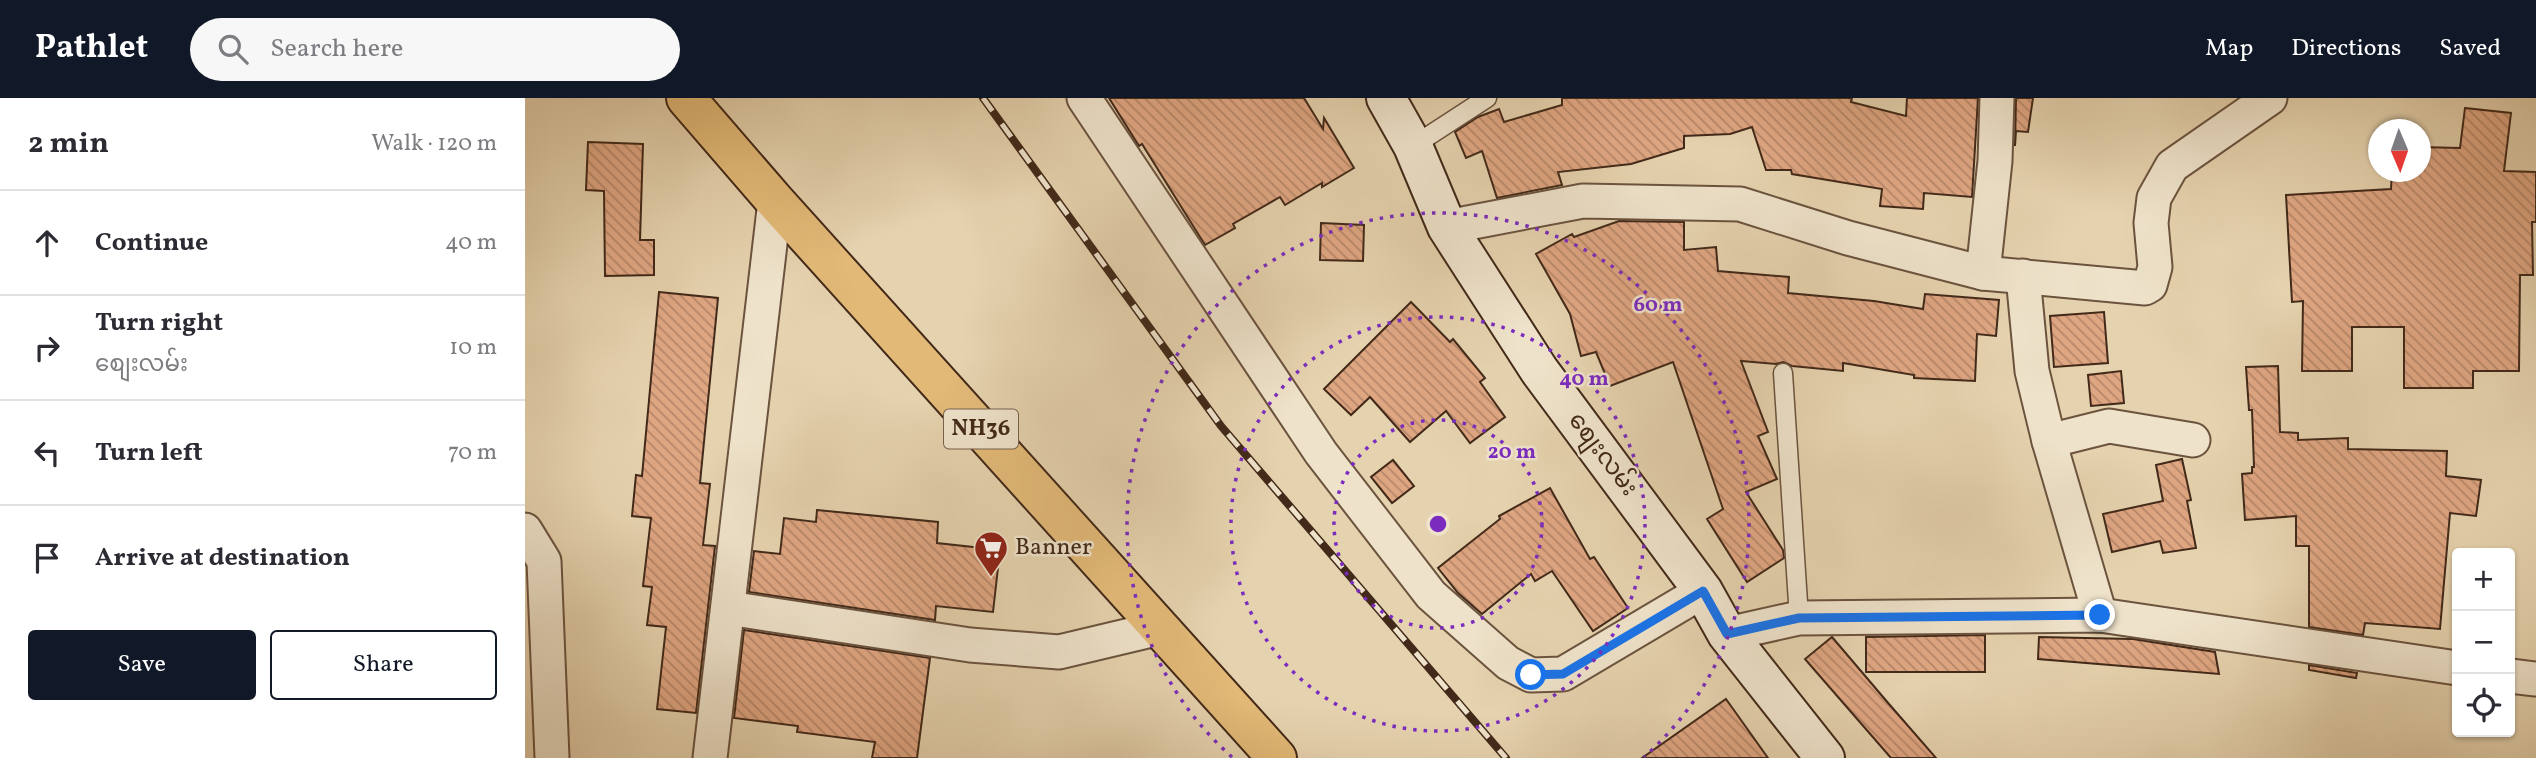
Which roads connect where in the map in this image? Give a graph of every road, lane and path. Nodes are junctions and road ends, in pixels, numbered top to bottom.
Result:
1 (686, 98) edge
2 (1084, 98) edge
3 (1386, 98) edge
4 (1487, 98) edge
5 (1997, 98) edge
6 (2270, 98) edge
7 (1413, 146) junction
8 (775, 201) junction
9 (1447, 227) junction
10 (1983, 273) junction
11 (2023, 276) junction
12 (1783, 373) dead end
13 (2193, 440) dead end
14 (2049, 441) junction
15 (525, 530) edge
16 (1703, 591) junction
17 (728, 608) junction
18 (2100, 615) junction
19 (1799, 618) junction
20 (1160, 628) junction
21 (1727, 634) junction
22 (2452, 667) edge
23 (2515, 677) edge
24 (2536, 680) edge
25 (552, 758) edge
26 (710, 758) edge
27 (1277, 758) edge
28 (1825, 758) edge

1 - 8 highway, NH36
2 - 16 street
3 - 7 main road, စျေးလမ်း
4 - 7 lane
5 - 10 street
6 - 11 street
7 - 9 main road, စျေးလမ်း
8 - 17 street
8 - 20 highway, NH36
9 - 10 street
9 - 16 main road, စျေးလမ်း
10 - 11 street
11 - 14 street
12 - 19 lane
13 - 14 street
14 - 18 street
15 - 25 street
16 - 21 main road, စျေးလမ်း
17 - 20 street
17 - 26 street
18 - 19 street
18 - 22 street
19 - 21 street
20 - 27 highway, NH36
21 - 28 main road, စျေးလမ်း
23 - 24 street

